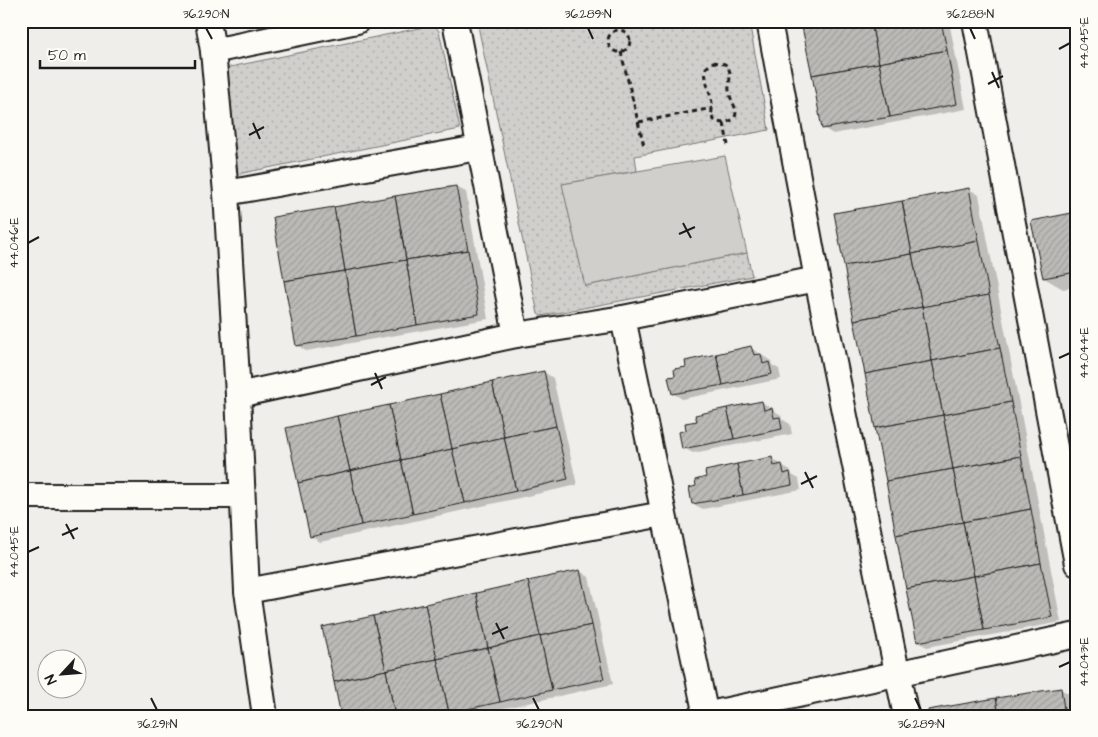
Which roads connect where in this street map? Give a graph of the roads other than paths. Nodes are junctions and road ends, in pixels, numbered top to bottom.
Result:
1 (208, 21) edge
2 (357, 21) edge
3 (454, 21) edge
4 (769, 21) edge
5 (975, 21) edge
6 (213, 51) junction
7 (478, 148) junction
8 (226, 193) junction
9 (817, 279) junction
10 (623, 318) junction
11 (516, 335) junction
12 (238, 394) junction
13 (21, 496) edge
14 (242, 496) junction
15 (663, 514) junction
16 (1077, 564) edge
17 (247, 591) junction
18 (1077, 635) edge
19 (897, 673) junction
20 (704, 715) edge
21 (265, 716) edge
22 (906, 716) edge

1 - 6 street
2 - 6 street
3 - 7 street
4 - 9 street
5 - 16 street
6 - 8 street
7 - 8 street
7 - 11 street
8 - 12 street
9 - 10 street
9 - 19 street
10 - 11 street
10 - 15 street
11 - 12 street
12 - 14 street
13 - 14 street
14 - 17 street
15 - 17 street
15 - 20 street
17 - 21 street
18 - 19 street
19 - 20 street
19 - 22 street

